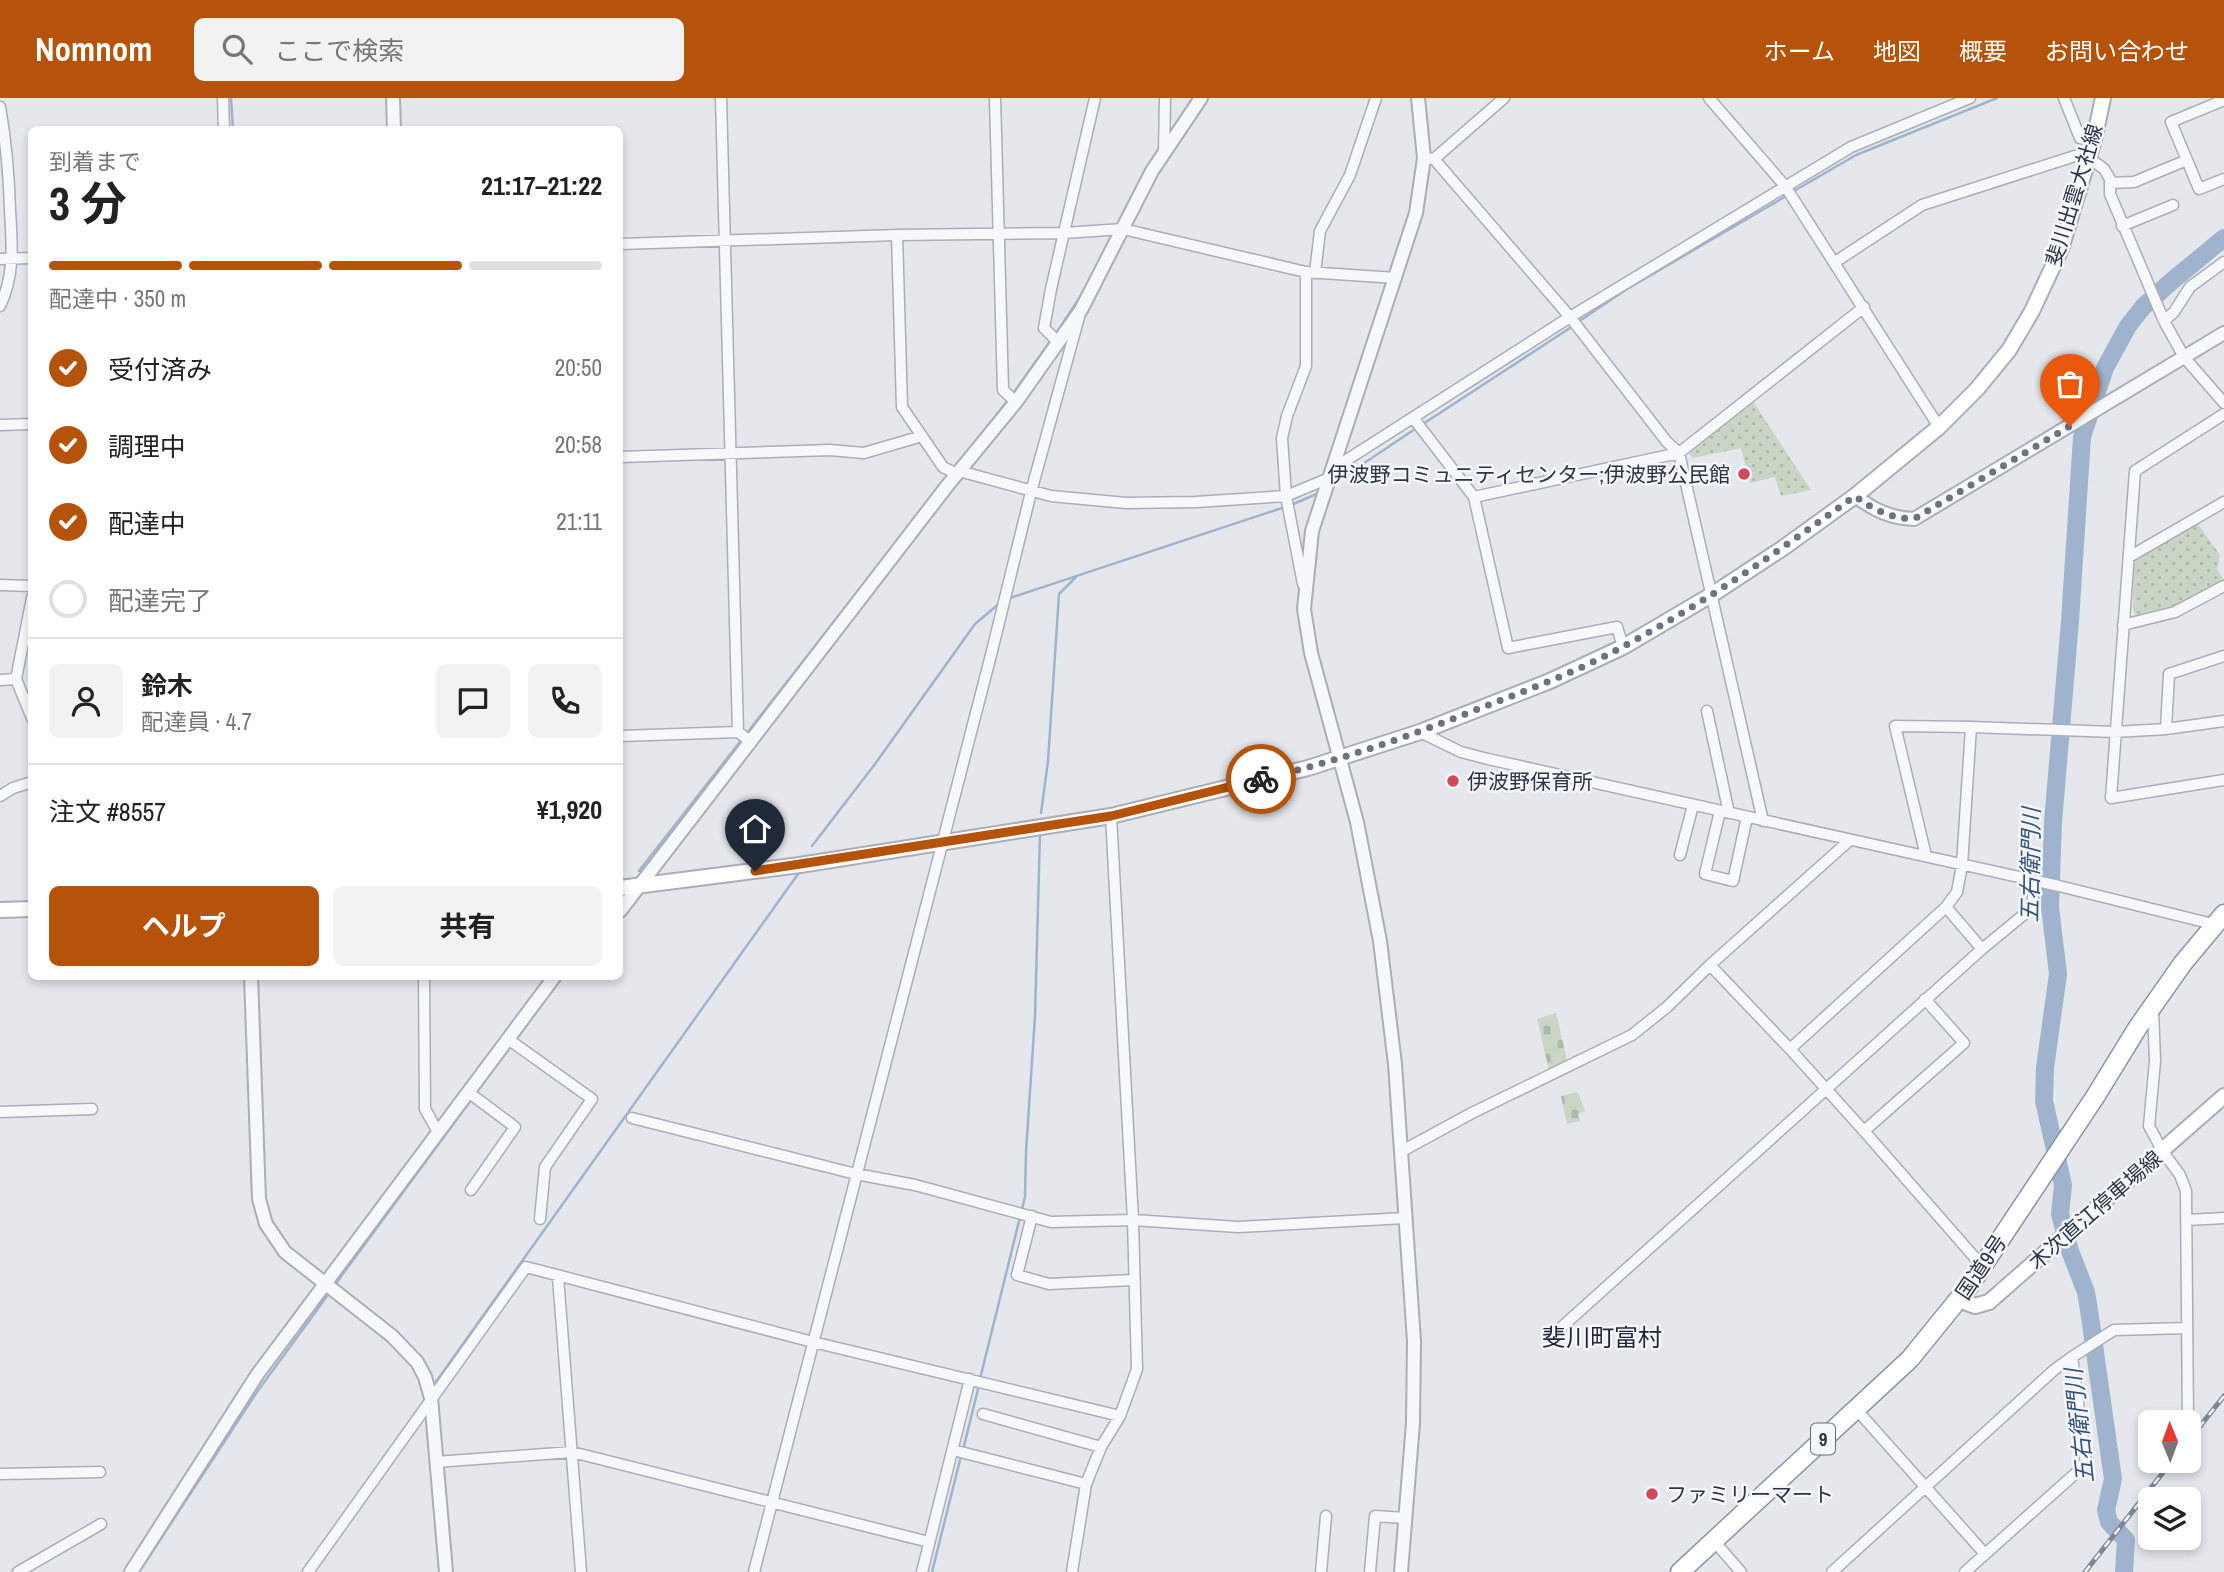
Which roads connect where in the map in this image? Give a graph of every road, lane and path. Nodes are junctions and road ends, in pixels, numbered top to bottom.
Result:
1 (223, 98) edge
2 (393, 98) edge
3 (721, 98) edge
4 (995, 98) edge
5 (1095, 98) edge
6 (1165, 98) edge
7 (1201, 98) edge
8 (1376, 98) edge
9 (1418, 98) edge
10 (1504, 98) edge
11 (1709, 98) edge
12 (1970, 98) edge
13 (2064, 98) edge
14 (2103, 98) edge
15 (2224, 100) edge
16 (0, 107) edge
17 (224, 126) edge
18 (394, 126) edge
19 (2094, 140) junction
20 (1164, 153) junction
21 (2088, 157) junction
22 (1429, 159) junction
23 (2187, 160) junction
24 (2224, 179) edge
25 (2110, 183) junction
26 (1785, 186) junction
27 (2173, 205) dead end
28 (2122, 226) junction
29 (1122, 229) junction
30 (1064, 233) junction
31 (998, 234) junction
32 (897, 235) junction
33 (725, 242) junction
34 (623, 244) edge
35 (13, 258) junction
36 (28, 258) edge
37 (0, 259) edge
38 (1835, 262) junction
39 (2224, 262) edge
40 (1311, 273) junction
41 (1396, 278) junction
42 (0, 306) edge
43 (1864, 307) junction
44 (1081, 310) junction
45 (1570, 317) junction
46 (2164, 321) junction
47 (2224, 333) edge
48 (1057, 341) junction
49 (2184, 357) junction
50 (1016, 402) junction
51 (2224, 403) edge
52 (2224, 414) edge
53 (1414, 419) junction
54 (28, 424) edge
55 (0, 425) edge
56 (1939, 427) junction
57 (922, 436) junction
58 (731, 453) junction
59 (1679, 453) junction
60 (623, 457) edge
61 (958, 473) junction
62 (1329, 475) junction
63 (1031, 492) junction
64 (1286, 496) junction
65 (1855, 496) junction
66 (1474, 497) junction
67 (2224, 502) edge
68 (2129, 557) junction
69 (0, 584) edge
70 (28, 586) edge
71 (2224, 586) edge
72 (1305, 591) junction
73 (1713, 594) junction
74 (28, 618) edge
75 (2123, 625) junction
76 (1623, 647) junction
77 (2224, 656) edge
78 (0, 680) edge
79 (16, 680) junction
80 (28, 708) edge
81 (1707, 711) dead end
82 (2224, 721) edge
83 (1971, 727) junction
84 (2166, 729) junction
85 (738, 732) junction
86 (1420, 732) junction
87 (2115, 732) junction
88 (623, 736) edge
89 (750, 741) junction
90 (1341, 758) junction
91 (2224, 780) edge
92 (28, 783) edge
93 (0, 796) edge
94 (1693, 805) junction
95 (1725, 812) junction
96 (1111, 816) junction
97 (1747, 817) junction
98 (1763, 821) junction
99 (1850, 839) junction
100 (942, 842) junction
101 (1680, 855) dead end
102 (1926, 856) junction
103 (1962, 865) junction
104 (2035, 881) junction
105 (640, 887) junction
106 (623, 888) edge
107 (623, 907) edge
108 (1946, 907) junction
109 (28, 909) edge
110 (0, 910) edge
111 (2221, 921) edge
112 (1982, 948) junction
113 (1710, 965) junction
114 (251, 980) edge
115 (424, 980) edge
116 (552, 980) edge
117 (1925, 999) junction
118 (2152, 1007) junction
119 (508, 1038) junction
120 (1790, 1049) junction
121 (1826, 1089) junction
122 (468, 1092) junction
123 (2224, 1096) edge
124 (92, 1110) dead end
125 (0, 1112) edge
126 (632, 1118) dead end
127 (1864, 1131) junction
128 (438, 1132) junction
129 (1402, 1150) junction
130 (2163, 1152) junction
131 (856, 1174) junction
132 (471, 1190) dead end
133 (1032, 1216) junction
134 (1406, 1217) junction
135 (2224, 1218) edge
136 (540, 1219) dead end
137 (1133, 1220) junction
138 (2187, 1220) junction
139 (1983, 1266) junction
140 (558, 1277) junction
141 (1133, 1280) junction
142 (325, 1285) junction
143 (1959, 1300) junction
144 (2188, 1328) junction
145 (1554, 1334) dead end
146 (813, 1342) junction
147 (2072, 1357) junction
148 (970, 1379) junction
149 (431, 1398) junction
150 (1856, 1409) junction
151 (2189, 1410) edge
152 (983, 1414) dead end
153 (1119, 1416) junction
154 (1101, 1447) junction
155 (953, 1450) junction
156 (572, 1452) junction
157 (436, 1462) junction
158 (100, 1472) dead end
159 (0, 1474) edge
160 (1086, 1484) junction
161 (1924, 1488) junction
162 (772, 1503) junction
163 (1326, 1516) dead end
164 (1405, 1518) junction
165 (102, 1524) dead end
166 (1714, 1541) junction
167 (929, 1542) junction
168 (1985, 1554) junction
169 (18, 1572) edge
170 (131, 1572) edge
171 (308, 1572) edge
172 (446, 1572) edge
173 (581, 1572) edge
174 (754, 1572) edge
175 (922, 1572) edge
176 (1072, 1572) edge
177 (1321, 1572) edge
178 (1370, 1572) edge
179 (1401, 1572) edge
180 (1680, 1572) edge
181 (1741, 1572) edge
182 (1832, 1572) edge
183 (1965, 1572) edge

1 - 17 street
2 - 18 street
3 - 33 street
4 - 31 street
5 - 30 street
6 - 20 street
7 - 20 street
8 - 40 street
9 - 22 street
10 - 22 street
11 - 26 street
12 - 26 street
13 - 19 street
14 - 19 main road, 斐川出雲大社線
15 - 23 street
16 - 35 street
19 - 21 main road, 斐川出雲大社線
20 - 29 street
21 - 25 street
21 - 38 street
21 - 56 main road, 斐川出雲大社線
22 - 41 street
22 - 45 street
23 - 24 street
23 - 25 street
25 - 28 street
26 - 38 street
26 - 45 street
27 - 28 street
28 - 46 street
29 - 30 street
29 - 40 street
29 - 44 street
30 - 31 street
30 - 48 street
31 - 32 street
31 - 50 street
32 - 33 street
32 - 57 street
33 - 34 street
33 - 58 street
35 - 36 street
35 - 37 street
35 - 42 street
38 - 43 street
39 - 46 street
40 - 41 street
40 - 64 street
41 - 62 street
43 - 56 street
43 - 59 street
44 - 48 street
44 - 63 street
45 - 53 street
45 - 59 street
46 - 49 street
47 - 49 street
48 - 50 street
49 - 51 street
49 - 65 street
50 - 61 street
52 - 68 street
53 - 62 street
53 - 66 street
54 - 55 street
56 - 65 main road, 斐川出雲大社線
57 - 58 street
57 - 61 street
58 - 60 street
58 - 85 street
59 - 66 street
59 - 73 street
61 - 63 street
61 - 89 street
62 - 64 street
62 - 72 street
63 - 64 street
63 - 100 street
64 - 72 street
65 - 73 main road, 斐川出雲大社線
66 - 76 street
67 - 68 street
68 - 75 street
69 - 70 street
71 - 75 street
72 - 90 street
73 - 76 main road, 斐川出雲大社線
73 - 98 street
74 - 79 street
75 - 87 street
76 - 86 main road, 斐川出雲大社線
77 - 84 street
78 - 79 street
79 - 80 street
81 - 95 street
82 - 84 street
83 - 87 street
83 - 102 street
83 - 103 street
84 - 87 street
85 - 88 street
85 - 89 street
86 - 90 main road, 斐川出雲大社線
86 - 94 street
87 - 91 street
89 - 105 street
90 - 96 main road, 斐川出雲大社線
90 - 129 street
92 - 93 street
94 - 95 street
94 - 101 street
95 - 97 street
95 - 97 street
96 - 100 main road, 斐川出雲大社線
96 - 137 street
97 - 98 street
98 - 99 street
99 - 102 street
99 - 113 street
100 - 105 main road, 斐川出雲大社線
100 - 131 street
102 - 103 street
103 - 104 street
103 - 108 street
104 - 111 street
104 - 112 street
105 - 106 main road, 斐川出雲大社線
105 - 107 street
108 - 112 street
108 - 120 street
109 - 110 main road
111 - 118 highway, 国道9号 / 9
112 - 117 street
113 - 120 street
113 - 129 street
114 - 142 street
115 - 128 street
116 - 119 street
117 - 121 street
117 - 127 street
118 - 130 street
118 - 139 highway, 国道9号 / 9
119 - 122 street
119 - 136 street
120 - 121 street
121 - 127 street
121 - 145 street
122 - 128 street
122 - 132 street
123 - 130 main road, 木次直江停車場線
124 - 125 street
126 - 131 street
127 - 139 street
128 - 142 street
129 - 134 street
130 - 138 street
130 - 143 main road, 木次直江停車場線
131 - 133 street
131 - 146 street
133 - 137 street
133 - 141 street
134 - 137 street
134 - 164 street
135 - 138 street
137 - 141 street
138 - 144 street
139 - 143 highway, 国道9号 / 9
140 - 146 street
140 - 149 street
140 - 156 street
141 - 153 street
142 - 149 street
142 - 170 street
143 - 150 highway, 国道9号 / 9
144 - 147 street
144 - 151 street
146 - 148 street
146 - 162 street
147 - 161 street
147 - 168 street
148 - 153 street
148 - 155 street
149 - 157 street
149 - 171 street
150 - 161 street
150 - 166 highway, 国道9号 / 9
152 - 154 street
153 - 154 street
154 - 160 street
155 - 160 street
155 - 167 street
156 - 157 street
156 - 162 street
156 - 173 street
157 - 172 street
158 - 159 street
160 - 176 street
161 - 168 street
161 - 182 street
162 - 167 street
162 - 174 street
163 - 177 street
164 - 178 street
164 - 179 street
165 - 169 street
166 - 180 highway, 国道9号 / 9
166 - 181 street
167 - 175 street
168 - 183 street

